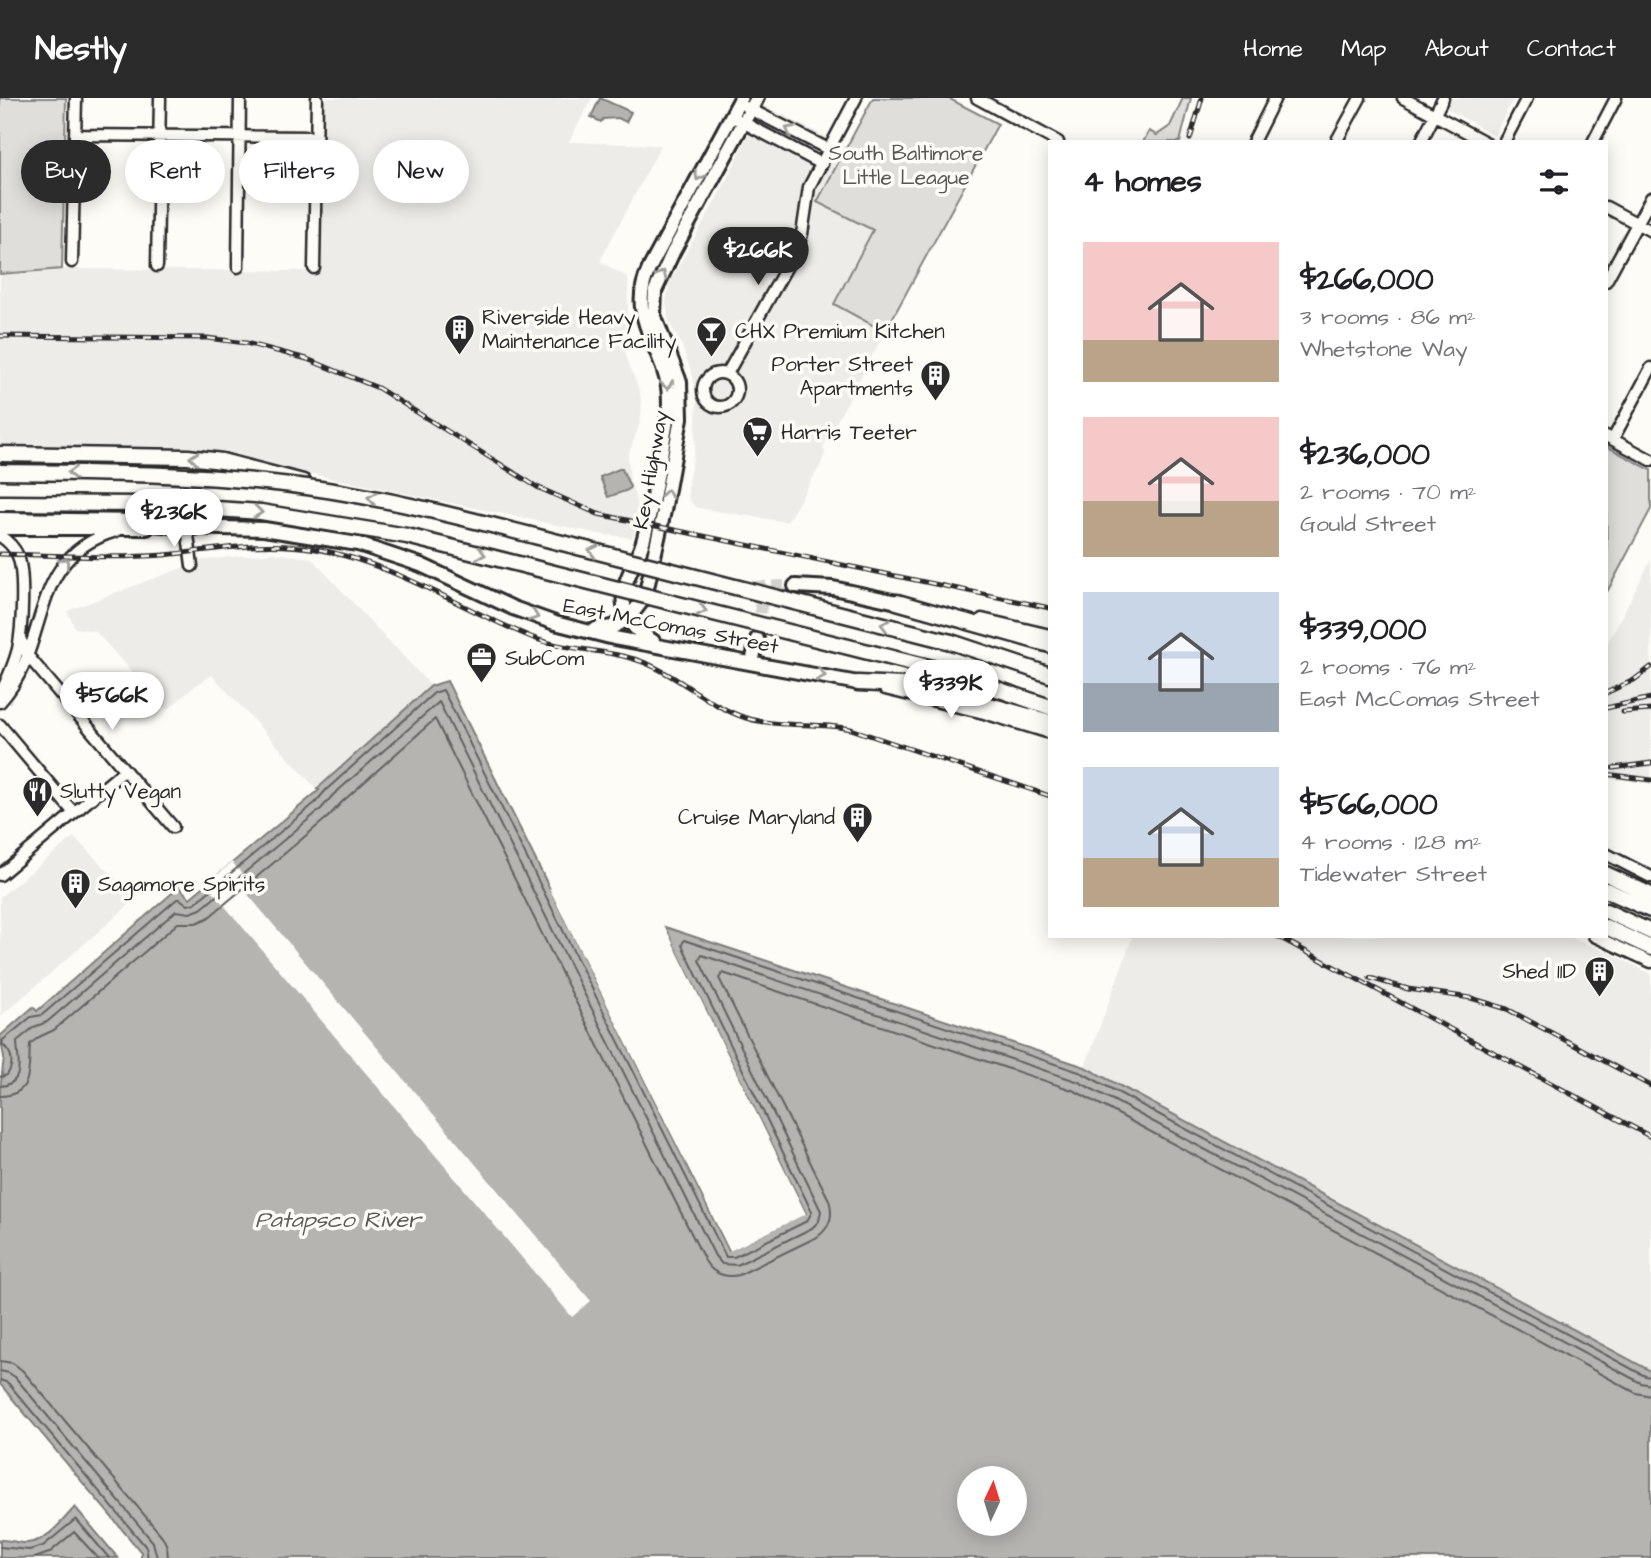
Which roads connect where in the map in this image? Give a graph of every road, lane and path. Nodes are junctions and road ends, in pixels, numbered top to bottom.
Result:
1 (76, 98) edge
2 (160, 98) edge
3 (240, 98) edge
4 (317, 98) edge
5 (856, 98) edge
6 (977, 98) edge
7 (1275, 98) edge
8 (1360, 98) edge
9 (1403, 98) edge
10 (1443, 98) edge
11 (1527, 98) edge
12 (1616, 98) edge
13 (739, 100) edge
14 (754, 104) edge
15 (1434, 115) junction
16 (731, 116) junction
17 (744, 122) junction
18 (75, 135) junction
19 (159, 135) junction
20 (240, 137) junction
21 (316, 137) junction
22 (1054, 140) edge
23 (1254, 140) edge
24 (1337, 140) edge
25 (1422, 140) edge
26 (1481, 140) edge
27 (1505, 140) edge
28 (1594, 140) edge
29 (830, 150) junction
30 (822, 164) junction
31 (1651, 198) edge
32 (1608, 208) edge
33 (1637, 224) junction
34 (1651, 231) edge
35 (72, 262) dead end
36 (157, 266) dead end
37 (238, 267) dead end
38 (314, 268) dead end
39 (1608, 277) edge
40 (1651, 368) edge
41 (727, 374) dead end
42 (1610, 438) edge
43 (0, 454) edge
44 (1651, 460) edge
45 (0, 472) edge
46 (308, 483) dead end
47 (0, 503) edge
48 (0, 520) edge
49 (186, 523) junction
50 (0, 528) edge
51 (123, 529) junction
52 (0, 536) edge
53 (192, 566) dead end
54 (795, 586) tunnel mouth
55 (897, 602) junction
56 (628, 620) junction
57 (578, 628) junction
58 (1048, 635) edge
59 (20, 638) junction
60 (757, 639) tunnel mouth
61 (951, 642) junction
62 (1048, 644) edge
63 (666, 647) junction
64 (29, 656) junction
65 (752, 663) junction
66 (1048, 665) edge
67 (944, 671) junction
68 (1048, 674) edge
69 (19, 676) junction
70 (45, 676) junction
71 (858, 683) junction
72 (0, 695) edge
73 (1048, 696) edge
74 (0, 702) edge
75 (1048, 706) edge
76 (1048, 721) edge
77 (0, 725) edge
78 (1048, 732) edge
79 (125, 770) junction
80 (74, 813) junction
81 (173, 827) dead end
82 (1608, 855) edge
83 (0, 874) edge
84 (1608, 875) edge
85 (1651, 877) edge
86 (1608, 891) edge
87 (1651, 895) edge
88 (1651, 911) edge
89 (1608, 912) edge
90 (1608, 928) edge
91 (1651, 932) edge
92 (1598, 938) edge
93 (1651, 948) edge
94 (1651, 962) edge

1 - 18 street
2 - 19 street
3 - 20 street
4 - 21 street
5 - 29 street
6 - 22 street
7 - 23 street
8 - 24 street
9 - 15 street
10 - 15 street
11 - 27 street
12 - 28 street
13 - 14 street
13 - 16 main road, Key Highway
14 - 17 main road, Key Highway
29 -> 14 street
15 - 25 street
15 - 26 street
16 - 17 street
16 -> 56 main road, Key Highway
17 - 30 street
56 -> 17 main road, Key Highway
18 - 19 street
18 - 35 street
19 - 20 street
19 - 36 street
20 - 21 street
20 - 37 street
21 - 38 street
29 - 30 street
30 - 41 street
31 - 33 street
32 - 33 street
33 - 34 street
33 - 39 street
40 - 42 street
42 - 44 street
46 -> 43 highway
61 -> 45 highway, bridge
47 -> 67 highway, bridge
48 - 49 highway
49 - 51 main road, East McComas Street
49 - 53 street
49 -> 57 main road, East McComas Street
50 - 51 main road, East McComas Street
64 -> 51 street
52 - 59 street
54 - 55 main road
55 - 58 street
55 - 62 highway
56 - 57 main road
56 - 63 main road
57 - 63 main road, East McComas Street
59 - 64 street
59 - 72 street
60 - 65 main road
61 - 66 highway
61 - 68 highway
63 - 65 main road, East McComas Street
64 - 69 street
64 - 70 street
65 -> 71 main road, East McComas Street
67 - 73 highway
67 - 75 highway
69 - 70 street
69 - 74 street
70 - 79 street
71 - 76 highway
71 - 78 street, East McComas Street
77 - 80 street
79 - 80 street
79 - 81 street
80 - 83 street
82 - 85 street
84 - 87 highway
86 - 88 highway
89 - 91 highway
90 - 93 highway
92 - 94 street

